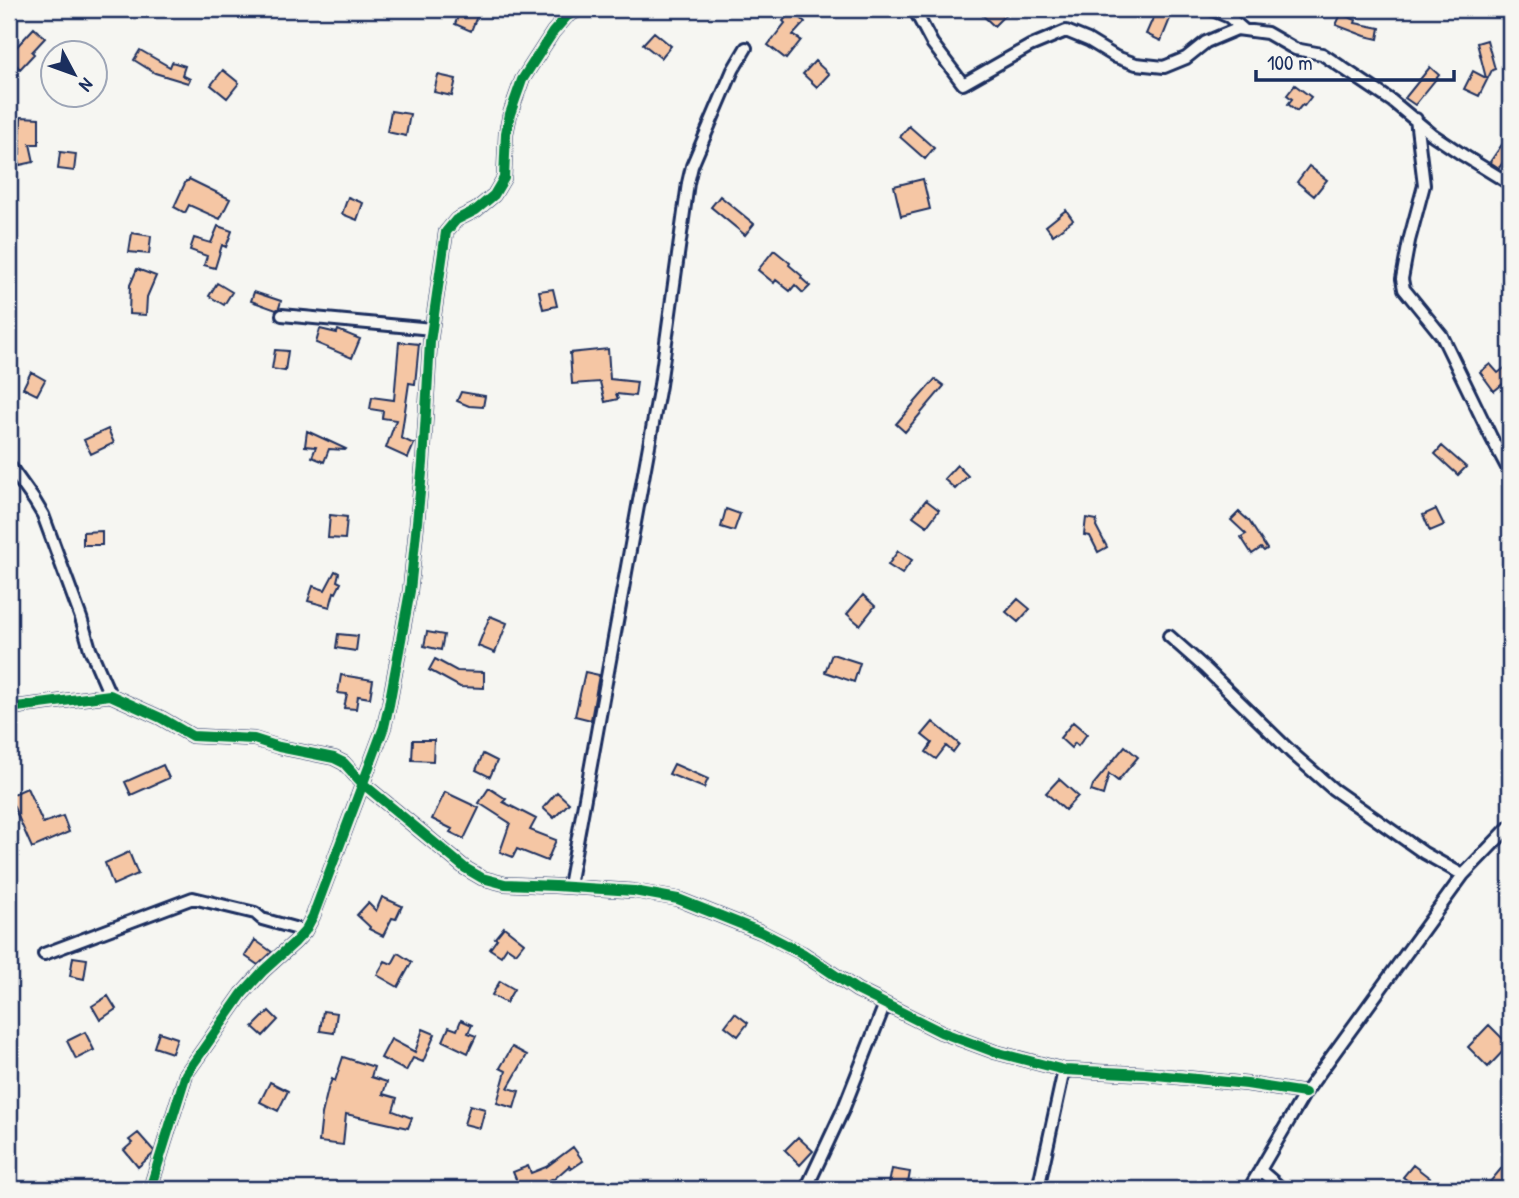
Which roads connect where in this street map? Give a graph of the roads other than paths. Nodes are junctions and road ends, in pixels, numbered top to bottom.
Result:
1 (556, 9) edge
2 (580, 9) edge
3 (914, 9) edge
4 (1210, 9) edge
5 (567, 16) junction
6 (1244, 30) junction
7 (746, 48) dead end
8 (1416, 119) junction
9 (1510, 184) edge
10 (282, 315) dead end
11 (432, 329) junction
12 (9, 465) edge
13 (1510, 473) edge
14 (1169, 636) dead end
15 (110, 695) junction
16 (9, 708) edge
17 (362, 783) junction
18 (1510, 826) edge
19 (1464, 875) junction
20 (569, 886) junction
21 (305, 931) junction
22 (44, 954) dead end
23 (885, 1004) junction
24 (1064, 1070) junction
25 (1305, 1093) junction
26 (1261, 1170) junction
27 (149, 1189) edge
28 (806, 1189) edge
29 (1038, 1189) edge
30 (1249, 1189) edge
31 (1282, 1189) edge

1 - 5 street
2 - 5 street
3 - 6 street
4 - 6 street
5 - 11 street
6 - 8 street
7 - 20 street
8 - 9 street
8 - 13 street
10 - 11 street
11 - 17 street
12 - 15 street
14 - 19 street
15 - 16 street
15 - 17 street
17 - 20 street
17 - 21 street
18 - 19 street
19 - 25 street
20 - 23 street
21 - 22 street
21 - 27 street
23 - 24 street
23 - 28 street
24 - 25 street
24 - 29 street
25 - 26 street
26 - 30 street
26 - 31 street

